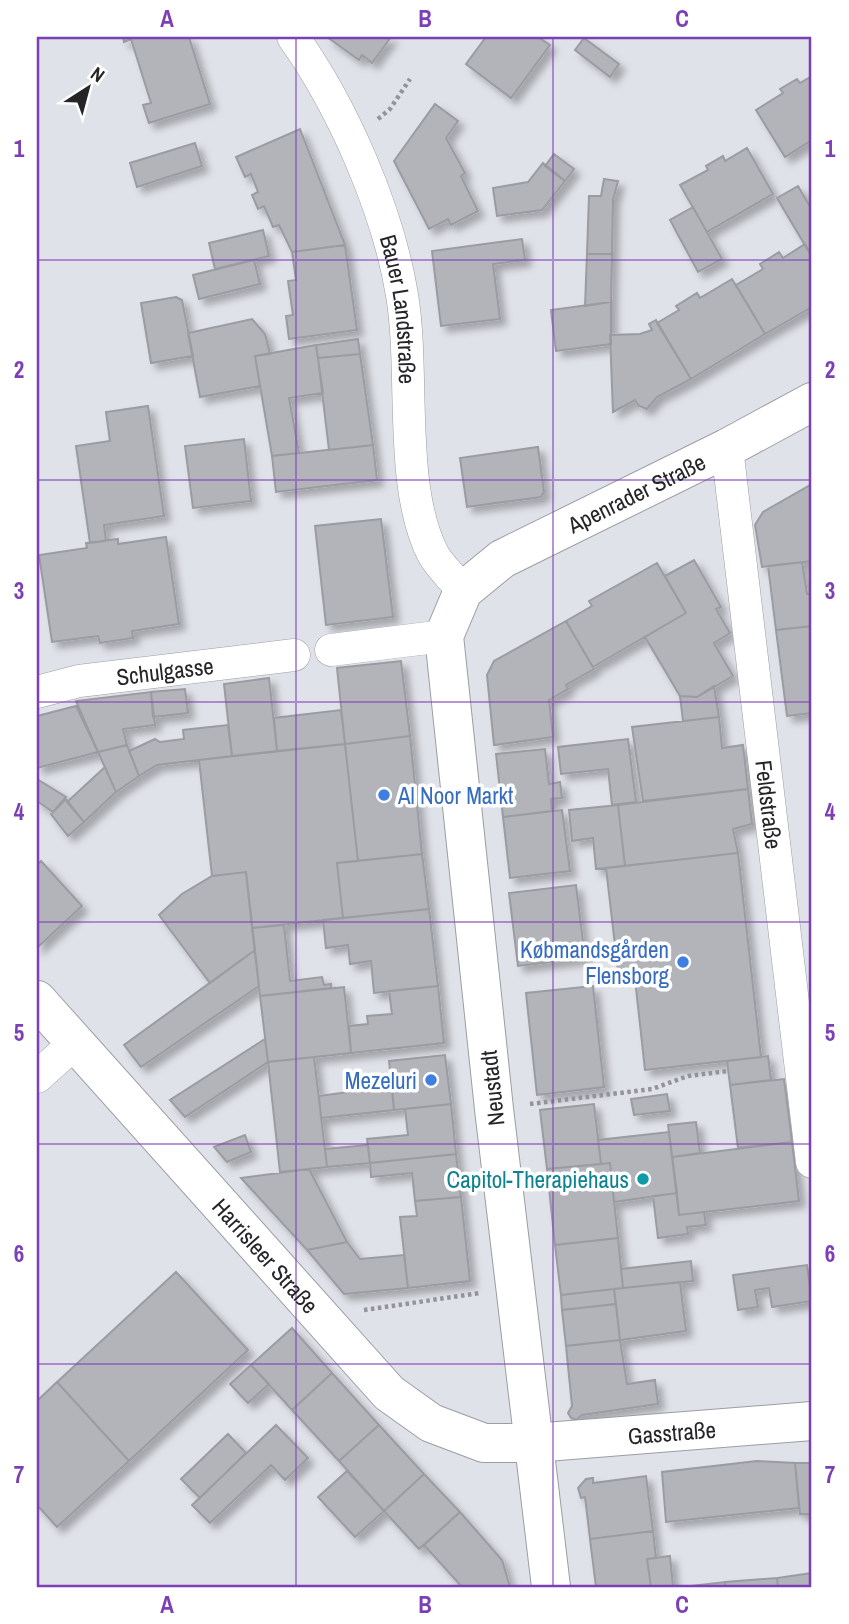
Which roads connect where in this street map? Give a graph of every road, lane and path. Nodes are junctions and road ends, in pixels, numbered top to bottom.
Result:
1 (293, 37) edge
2 (410, 79) dead end
3 (390, 109) dead end
4 (812, 402) edge
5 (727, 447) junction
6 (463, 591) junction
7 (444, 636) junction
8 (331, 650) dead end
9 (294, 655) dead end
10 (37, 692) edge
11 (37, 1000) edge
12 (76, 1042) junction
13 (728, 1071) dead end
14 (37, 1077) edge
15 (494, 1109) junction
16 (812, 1162) edge
17 (517, 1287) junction
18 (330, 1329) junction
19 (812, 1421) edge
20 (533, 1443) junction
21 (551, 1587) edge

1 - 6 street, Bauer Landstraße
2 - 3 path
4 - 5 street, Apenrader Straße
5 - 6 street, Apenrader Straße
5 - 16 street, Feldstraße
6 - 7 street, Neustadt
7 - 8 street
7 - 15 street, Neustadt
9 - 10 street, Schulgasse
11 - 12 street, Harrisleer Straße
12 - 14 street
12 - 18 street, Harrisleer Straße
13 - 15 path
15 - 17 street, Neustadt
17 - 18 path
17 - 20 street, Neustadt
18 - 20 street, Harrisleer Straße
19 - 20 street, Gasstraße
20 - 21 street, Neustadt

